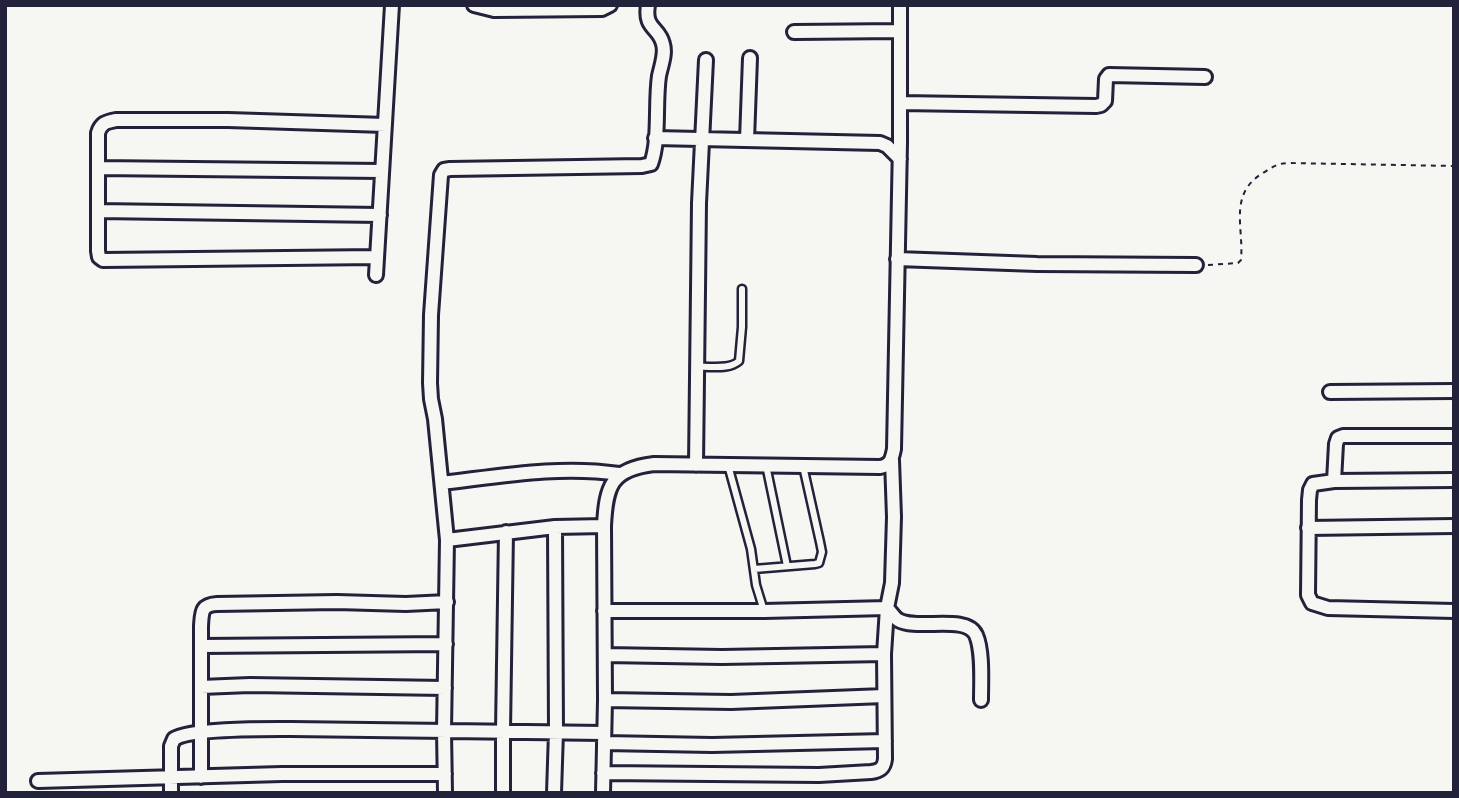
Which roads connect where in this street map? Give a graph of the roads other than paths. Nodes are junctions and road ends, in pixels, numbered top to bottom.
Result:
1 (392, 5) edge
2 (474, 5) edge
3 (610, 5) edge
4 (648, 5) edge
5 (900, 5) edge
6 (504, 7) edge
7 (544, 7) edge
8 (580, 7) edge
9 (900, 31) junction
10 (794, 32) dead end
11 (750, 58) dead end
12 (706, 61) dead end
13 (1205, 78) dead end
14 (900, 103) junction
15 (385, 125) junction
16 (655, 138) junction
17 (702, 139) junction
18 (747, 141) junction
19 (900, 159) junction
20 (98, 168) junction
21 (382, 171) junction
22 (97, 211) junction
23 (380, 215) junction
24 (377, 257) junction
25 (897, 259) junction
26 (1196, 265) road end
27 (376, 275) dead end
28 (742, 289) dead end
29 (698, 367) junction
30 (1454, 391) edge
31 (1331, 392) dead end
32 (1454, 436) edge
33 (892, 460) junction
34 (696, 465) junction
35 (728, 465) junction
36 (766, 465) junction
37 (803, 466) junction
38 (619, 474) junction
39 (1454, 480) edge
40 (1334, 481) junction
41 (442, 483) junction
42 (604, 526) junction
43 (1454, 526) edge
44 (555, 527) junction
45 (1308, 528) junction
46 (506, 532) junction
47 (447, 540) junction
48 (787, 566) junction
49 (754, 569) junction
50 (447, 602) junction
51 (887, 608) junction
52 (604, 611) junction
53 (764, 611) junction
54 (1454, 611) edge
55 (446, 644) junction
56 (201, 646) junction
57 (884, 654) junction
58 (605, 655) junction
59 (201, 687) junction
60 (445, 688) junction
61 (884, 696) junction
62 (606, 700) junction
63 (981, 700) dead end
64 (444, 731) junction
65 (503, 732) junction
66 (556, 732) junction
67 (200, 733) junction
68 (604, 738) junction
69 (885, 741) junction
70 (603, 773) junction
71 (445, 774) junction
72 (201, 777) junction
73 (170, 778) junction
74 (38, 781) dead end
75 (171, 793) edge
76 (445, 793) edge
77 (503, 793) edge
78 (554, 793) edge
79 (603, 793) edge

1 - 15 street
2 - 6 street
3 - 8 street
4 - 16 street
5 - 9 street
6 - 7 street
7 - 8 street
9 - 10 street
9 - 14 street
11 - 18 street
12 - 17 street
13 - 14 street
14 - 19 street
15 - 20 street
15 - 21 street
16 - 17 street
16 - 41 street
17 - 18 street
17 - 29 street
18 - 19 street
19 - 25 street
20 - 21 street
20 - 22 street
21 - 23 street
22 - 23 street
22 - 24 street
23 - 24 street
24 - 27 street
25 - 26 street
25 - 33 street
28 - 29 lane
29 - 34 street
30 - 31 street
32 - 40 street
33 - 37 street
33 - 51 street
34 - 35 street
34 - 38 street
35 - 36 street
35 - 49 lane
36 - 37 street
36 - 48 lane
37 - 48 lane
38 - 41 street
38 - 42 street
39 - 40 street
40 - 45 street
41 - 47 street
42 - 44 street
42 - 52 street
43 - 45 street
44 - 46 street
44 - 66 street
45 - 54 street
46 - 47 street
46 - 65 street
47 - 50 street
48 - 49 lane
49 - 53 lane
50 - 55 street
50 - 56 street
51 - 53 street
51 - 57 street
51 - 63 street
52 - 53 street
52 - 58 street
55 - 56 street
55 - 60 street
56 - 59 street
57 - 58 street
57 - 61 street
58 - 62 street
59 - 60 street
59 - 67 street
60 - 64 street
61 - 62 street
61 - 69 street
62 - 68 street
64 - 65 street
64 - 67 street
64 - 71 street
65 - 66 street
65 - 77 street
66 - 68 street
66 - 78 street
67 - 72 street
67 - 73 street
68 - 69 street
68 - 70 street
69 - 70 street
70 - 79 street
71 - 72 street
71 - 76 street
72 - 73 street
73 - 74 street
73 - 75 street

